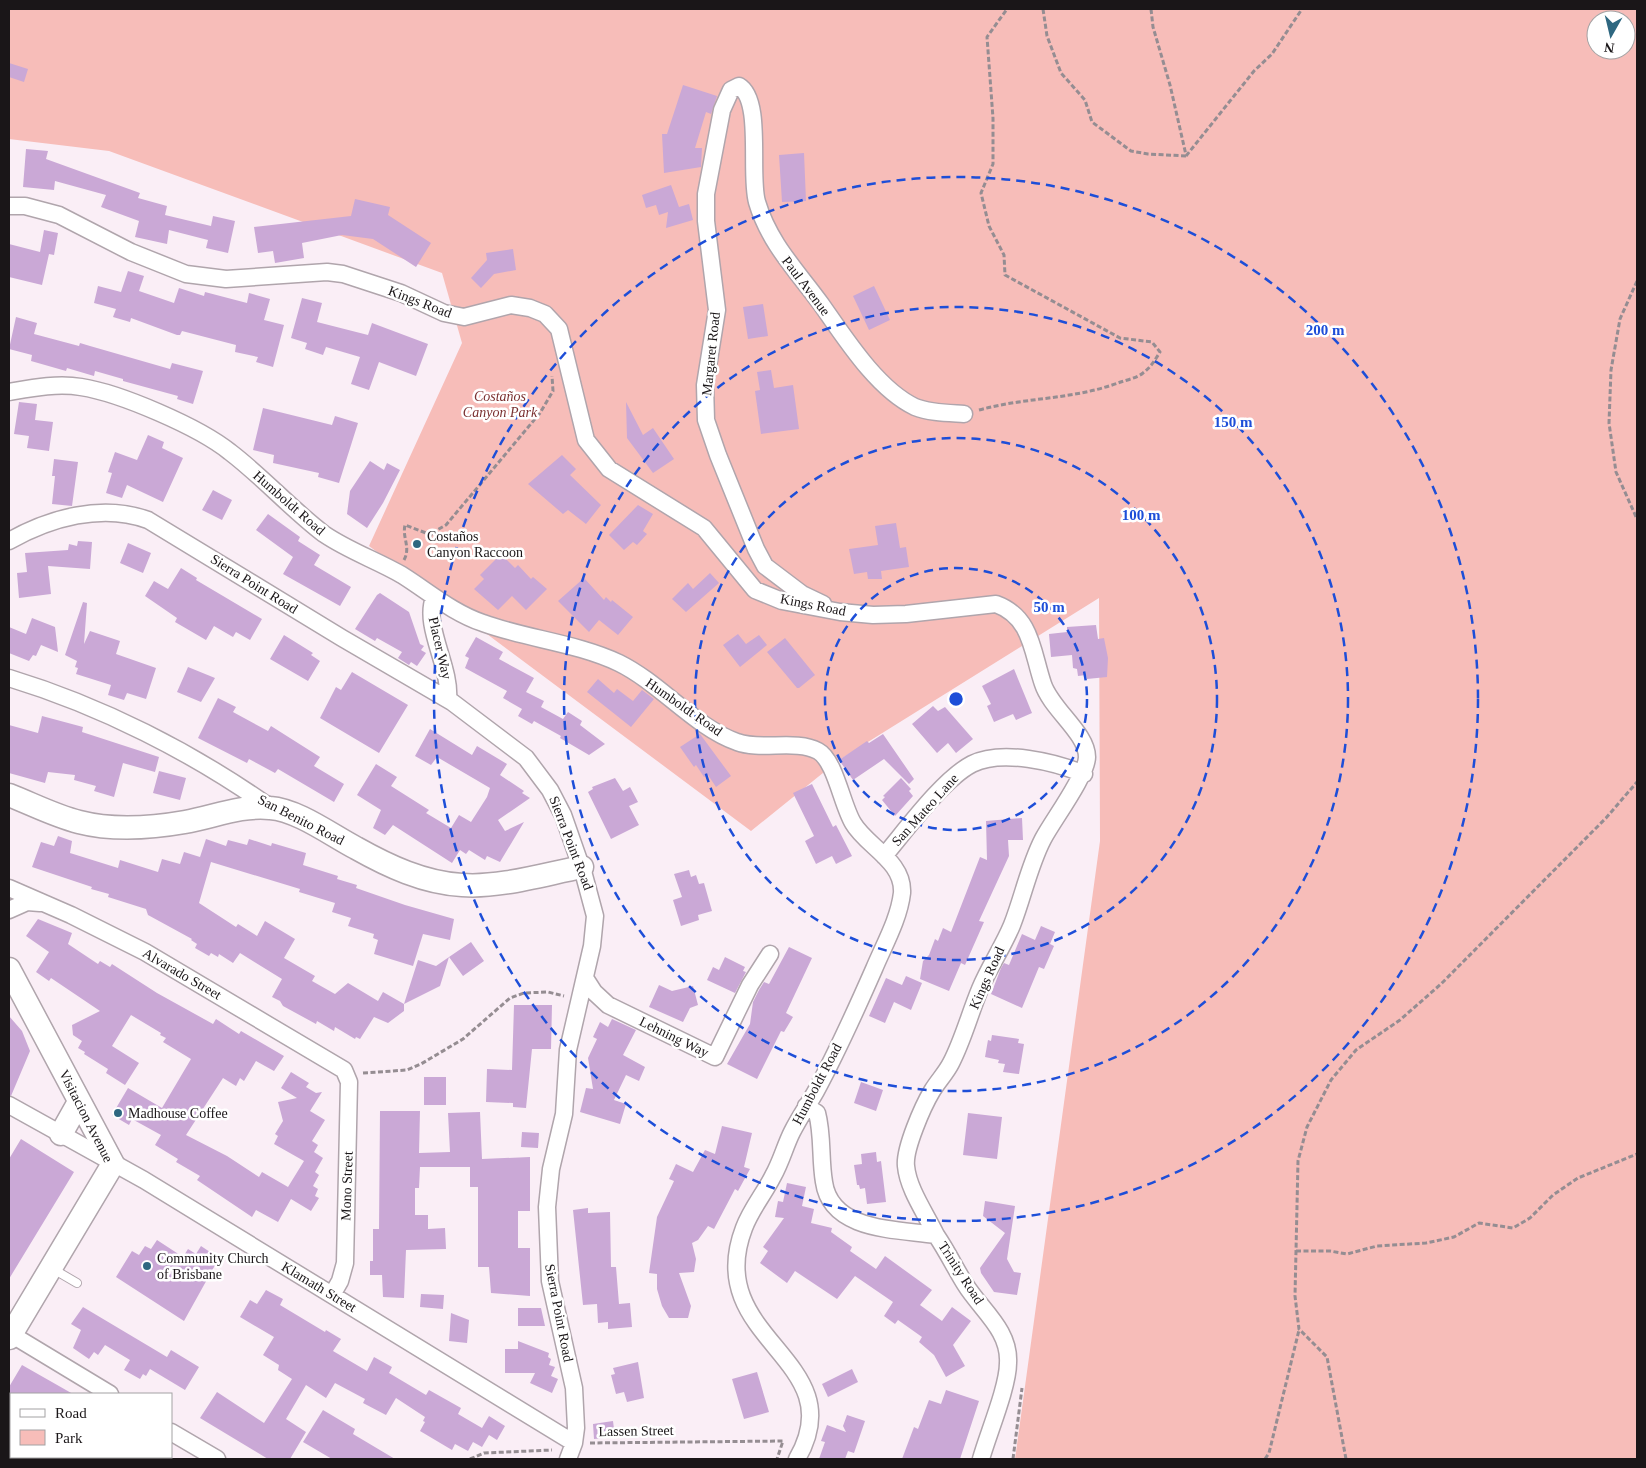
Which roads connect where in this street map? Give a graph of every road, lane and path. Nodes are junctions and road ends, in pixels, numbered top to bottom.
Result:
1 (1008, 9) edge
2 (1043, 9) edge
3 (1151, 9) edge
4 (1302, 9) edge
5 (744, 89) joint
6 (1186, 156) junction
7 (9, 206) edge
8 (1637, 281) edge
9 (562, 340) junction
10 (9, 392) edge
11 (964, 414) joint
12 (1637, 519) edge
13 (9, 541) edge
14 (398, 573) junction
15 (434, 598) junction
16 (840, 612) junction
17 (9, 678) edge
18 (448, 699) junction
19 (1084, 774) junction
20 (1637, 782) edge
21 (9, 795) edge
22 (271, 808) junction
23 (884, 856) junction
24 (582, 867) junction
25 (9, 888) edge
26 (47, 905) junction
27 (9, 910) edge
28 (770, 954) dead end
29 (9, 969) edge
30 (585, 978) junction
31 (580, 1000) junction
32 (608, 1005) junction
33 (575, 1021) junction
34 (347, 1074) junction
35 (79, 1102) junction
36 (9, 1105) edge
37 (806, 1106) junction
38 (61, 1134) junction
39 (1637, 1154) edge
40 (114, 1164) junction
41 (936, 1235) junction
42 (1296, 1251) junction
43 (52, 1268) junction
44 (77, 1283) dead end
45 (332, 1295) junction
46 (1299, 1329) junction
47 (10, 1335) edge
48 (108, 1393) edge
49 (172, 1433) edge
50 (574, 1443) junction
51 (217, 1459) edge
52 (470, 1459) edge
53 (568, 1459) edge
54 (777, 1459) edge
55 (797, 1459) edge
56 (981, 1459) edge
57 (1265, 1459) edge
58 (1346, 1459) edge

1 - 11 path
2 - 6 path
3 - 6 path
4 - 6 path
5 - 11 street, Paul Avenue
5 - 16 street, Margaret Road
7 - 9 street, Kings Road
8 - 12 path
9 - 14 path
9 - 16 street, Kings Road
10 - 14 street, Humboldt Road
13 - 18 street, Sierra Point Road
14 - 15 street, Humboldt Road
15 - 18 street, Placer Way
15 - 23 street, Humboldt Road
16 - 19 street, Kings Road
17 - 22 street, San Benito Road
18 - 24 street, Sierra Point Road
19 - 23 street, San Mateo Lane
19 - 41 street, Kings Road
20 - 42 path
21 - 22 street
22 - 24 street, San Benito Road
23 - 37 street, Humboldt Road
24 - 30 street, Sierra Point Road
25 - 26 street, Alvarado Street
26 - 27 street
26 - 34 street, Alvarado Street
28 - 32 street, Lehning Way
29 - 35 street, Visitacion Avenue
30 - 31 street, Sierra Point Road
30 - 32 street, Lehning Way
31 - 33 street, Sierra Point Road
31 - 34 path
32 - 33 street
33 - 50 street, Sierra Point Road
34 - 45 street, Mono Street
35 - 38 street
35 - 40 street, Visitacion Avenue
36 - 38 street, Klamath Street
37 - 41 street, Trinity Road
37 - 55 street, Humboldt Road
38 - 40 street, Klamath Street
39 - 42 path
40 - 43 street, Visitacion Avenue
40 - 45 street, Klamath Street
41 - 56 street, Trinity Road
42 - 46 path
43 - 44 lane
43 - 47 street, Visitacion Avenue
45 - 50 street, Klamath Street
46 - 57 path
46 - 58 path
47 - 48 street
49 - 51 street
50 - 52 path, Lassen Street
50 - 53 street, Sierra Point Road
50 - 54 path, Lassen Street

